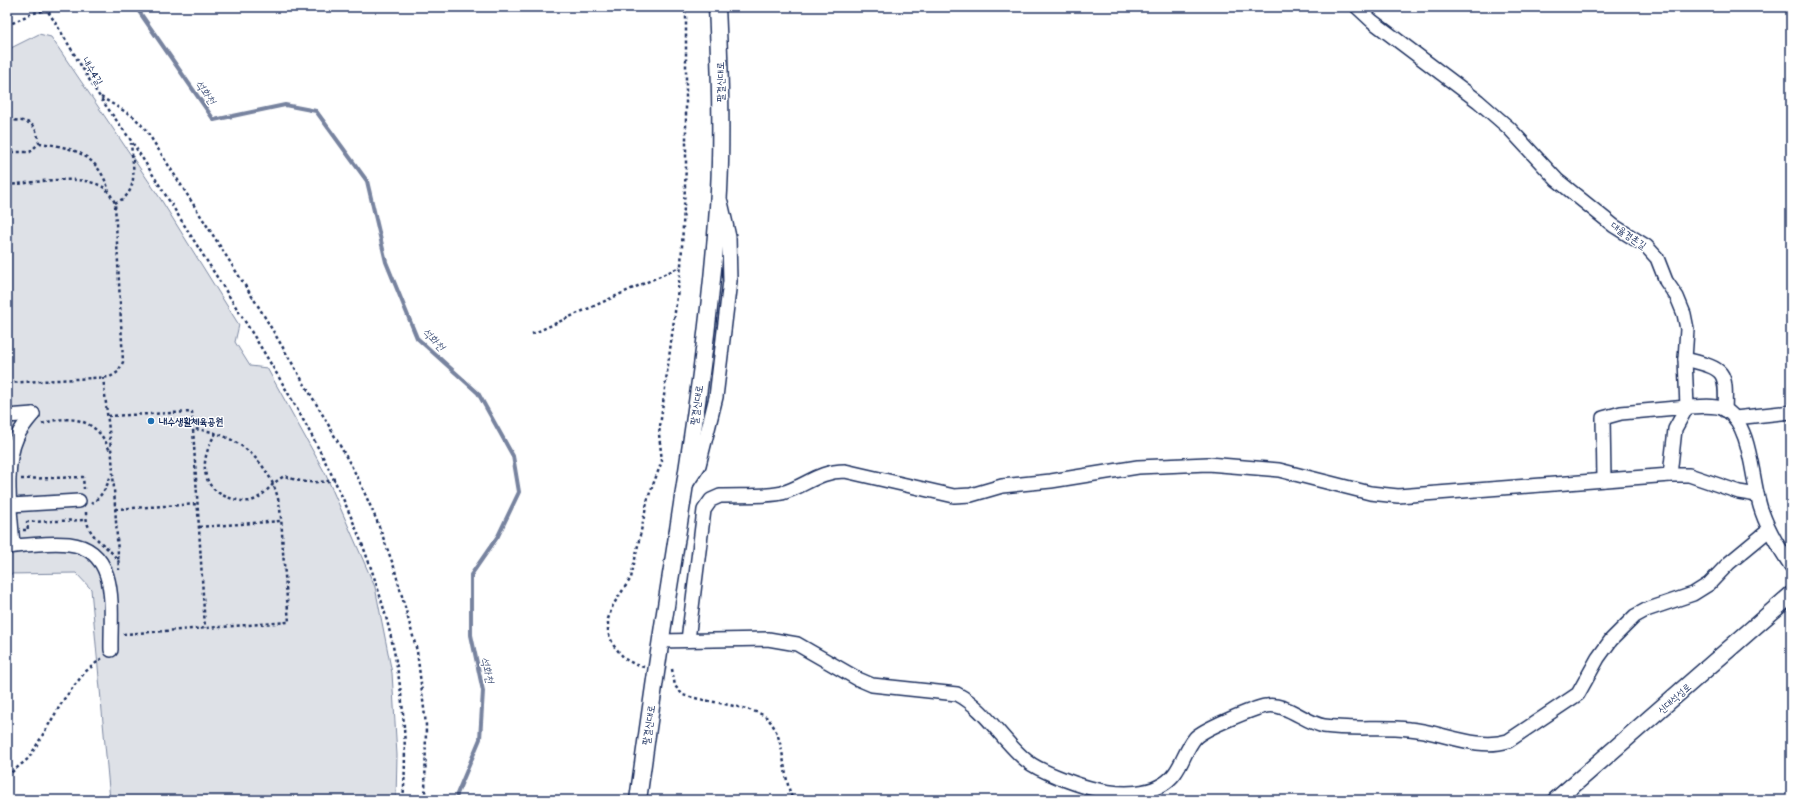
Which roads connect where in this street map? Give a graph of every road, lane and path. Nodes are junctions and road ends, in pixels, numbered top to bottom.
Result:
1 (683, 7) edge
2 (717, 7) edge
3 (1357, 7) edge
4 (46, 8) edge
5 (7, 26) edge
6 (99, 96) junction
7 (8, 118) edge
8 (39, 142) junction
9 (131, 142) junction
10 (7, 144) edge
11 (7, 148) edge
12 (7, 185) edge
13 (110, 193) junction
14 (115, 203) junction
15 (681, 266) junction
16 (532, 334) dead end
17 (1685, 359) junction
18 (103, 377) junction
19 (7, 383) edge
20 (1687, 407) junction
21 (1725, 410) junction
22 (1791, 412) edge
23 (7, 416) edge
24 (108, 416) junction
25 (1735, 418) junction
26 (41, 425) dead end
27 (194, 429) junction
28 (216, 433) junction
29 (9, 455) edge
30 (112, 457) junction
31 (20, 472) dead end
32 (112, 473) junction
33 (1670, 475) junction
34 (21, 480) dead end
35 (335, 480) junction
36 (1604, 480) junction
37 (272, 483) junction
38 (1756, 495) junction
39 (9, 498) edge
40 (198, 504) junction
41 (82, 505) joint
42 (115, 508) junction
43 (86, 520) dead end
44 (281, 521) junction
45 (199, 528) junction
46 (1769, 530) junction
47 (12, 531) junction
48 (10, 547) edge
49 (1791, 566) edge
50 (120, 577) dead end
51 (1791, 595) edge
52 (124, 627) dead end
53 (205, 628) junction
54 (688, 640) junction
55 (665, 641) junction
56 (112, 650) joint
57 (656, 668) junction
58 (7, 776) edge
59 (403, 800) edge
60 (425, 800) edge
61 (638, 800) edge
62 (793, 800) edge
63 (1556, 800) edge

1 - 15 path
2 - 55 main road, 팔결신대로
3 - 17 street, 대율경촌길
4 - 5 path
4 - 6 path, 내수4길
6 - 9 path, 내수4길
6 - 60 path
7 - 8 path
7 - 10 path
8 - 11 path
8 - 13 path
9 - 14 path
9 - 35 path, 내수4길
12 - 13 path
13 - 14 path
14 - 18 path
15 - 16 path
15 - 57 path
17 - 20 street, 대율경촌길
17 - 21 street
18 - 19 path
18 - 24 path
20 - 21 street
20 - 33 street
20 - 36 street
21 - 25 street
22 - 25 street
23 - 29 street
24 - 27 path
24 - 30 path
25 - 38 street
26 - 30 path
27 - 28 path
27 - 40 path
28 - 37 path
28 - 37 path
29 - 39 street
30 - 32 path
31 - 34 path
32 - 41 path
32 - 42 path
33 - 36 street
33 - 38 street
35 - 37 path
35 - 59 path, 내수4길
36 - 54 street
37 - 44 path
38 - 46 street
39 - 41 street
39 - 47 street
40 - 42 path
40 - 45 path
42 - 50 path
43 - 47 path
44 - 45 path
44 - 53 path
45 - 53 path
46 - 49 street
46 - 54 street
47 - 48 street
48 - 56 street
51 - 63 main road, 신대석성로
52 - 53 path
54 - 55 street
55 - 57 main road, 팔결신대로
55 - 62 path
56 - 58 path
57 - 61 main road, 팔결신대로

